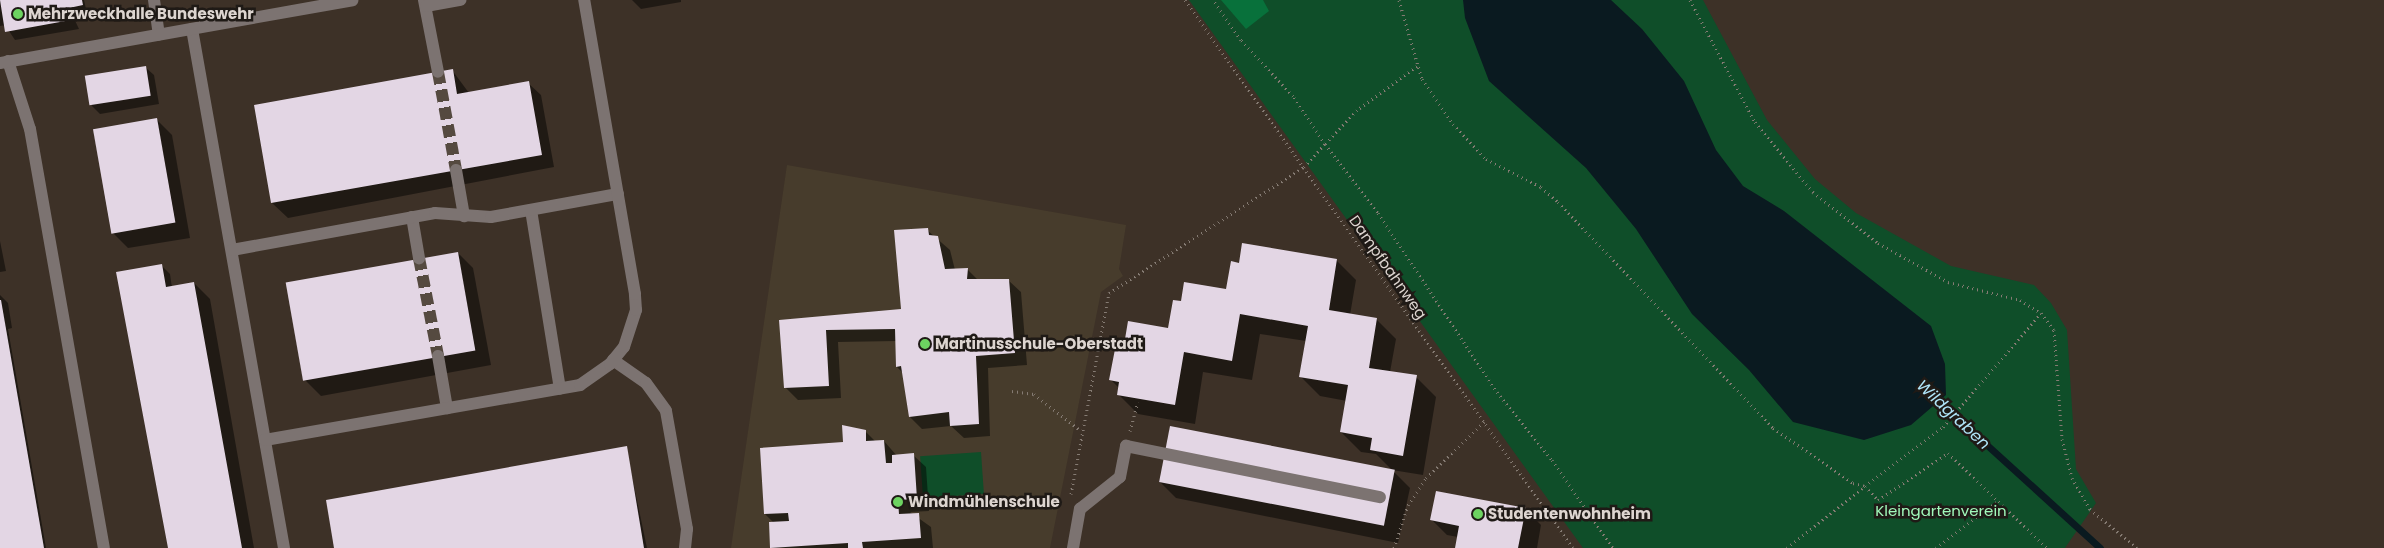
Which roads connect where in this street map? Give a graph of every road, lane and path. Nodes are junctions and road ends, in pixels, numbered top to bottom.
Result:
1 (154, 0) edge
2 (352, 0) edge
3 (460, 0) edge
4 (584, 0) edge
5 (1185, 0) edge
6 (1213, 0) edge
7 (1399, 0) edge
8 (1690, 0) edge
9 (425, 3) edge
10 (192, 29) junction
11 (159, 35) junction
12 (4, 62) edge
13 (1417, 66) junction
14 (438, 72) tunnel mouth
15 (1325, 144) junction
16 (1304, 167) junction
17 (456, 170) tunnel mouth
18 (618, 194) junction
19 (531, 210) junction
20 (464, 216) junction
21 (412, 217) junction
22 (232, 250) junction
23 (420, 258) tunnel mouth
24 (2041, 313) junction
25 (438, 356) tunnel mouth
26 (613, 360) junction
27 (560, 389) junction
28 (1012, 391) dead end
29 (1138, 402) dead end
30 (447, 408) junction
31 (1484, 422) junction
32 (1080, 430) junction
33 (265, 440) junction
34 (1126, 446) junction
35 (1865, 486) junction
36 (1380, 497) dead end
37 (1998, 501) junction
38 (1080, 510) junction
39 (104, 548) edge
40 (284, 548) edge
41 (685, 548) edge
42 (1073, 548) edge
43 (1394, 548) edge
44 (1573, 548) edge
45 (1613, 548) edge
46 (1787, 548) edge
47 (1936, 548) edge
48 (2047, 548) edge
49 (2137, 548) edge

1 - 11 street
2 - 10 street
3 - 9 street
4 - 18 street
5 - 16 path, Dampfbahnweg
6 - 15 path
7 - 13 path
8 - 24 path
9 - 14 street
10 - 11 street
10 - 22 street
11 - 12 street
12 - 39 street
13 - 15 path
13 - 35 path
15 - 16 path
15 - 45 path
16 - 31 path, Dampfbahnweg
16 - 32 path
17 - 20 street
18 - 19 street
18 - 26 street
19 - 20 street
19 - 27 street
20 - 21 street
21 - 22 street
21 - 23 street
22 - 33 street
24 - 35 path
24 - 49 path
25 - 30 street
26 - 27 street
26 - 41 street
27 - 30 street
28 - 32 path
29 - 34 path
30 - 33 street
31 - 43 path
31 - 44 path, Dampfbahnweg
32 - 38 path
33 - 40 street
34 - 36 street
34 - 38 street
35 - 37 path
35 - 46 path
37 - 47 path
37 - 48 path
38 - 42 street

